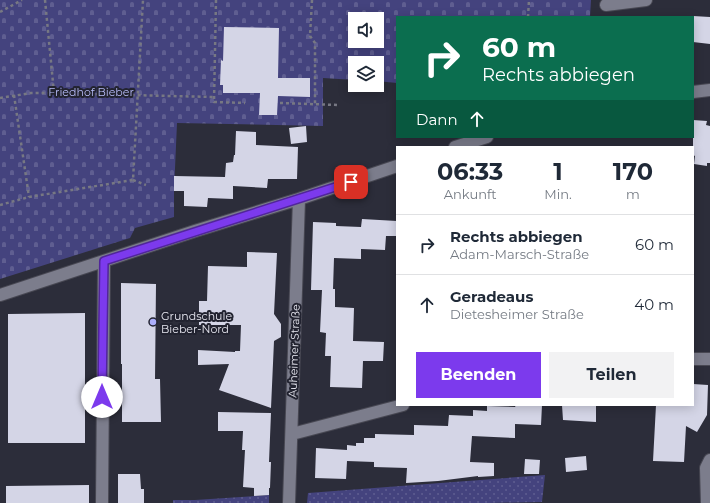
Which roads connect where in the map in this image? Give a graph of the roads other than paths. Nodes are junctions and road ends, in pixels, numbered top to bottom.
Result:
1 (646, 0) edge
2 (606, 2) edge
3 (606, 16) edge
4 (710, 90) edge
5 (694, 92) edge
6 (485, 138) edge
7 (458, 146) edge
8 (396, 166) edge
9 (299, 199) junction
10 (104, 261) junction
11 (0, 295) edge
12 (694, 359) edge
13 (710, 359) edge
14 (399, 406) edge
15 (292, 434) junction
16 (710, 460) edge
17 (102, 503) edge
18 (289, 503) edge
19 (707, 503) edge

1 - 2 street
2 - 3 street
4 - 5 street
6 - 7 street
8 - 9 street
9 - 10 street
9 - 15 street, Auheimer Straße
10 - 11 street
10 - 17 street
12 - 13 street
14 - 15 street
15 - 18 street, Auheimer Straße
16 - 19 street

